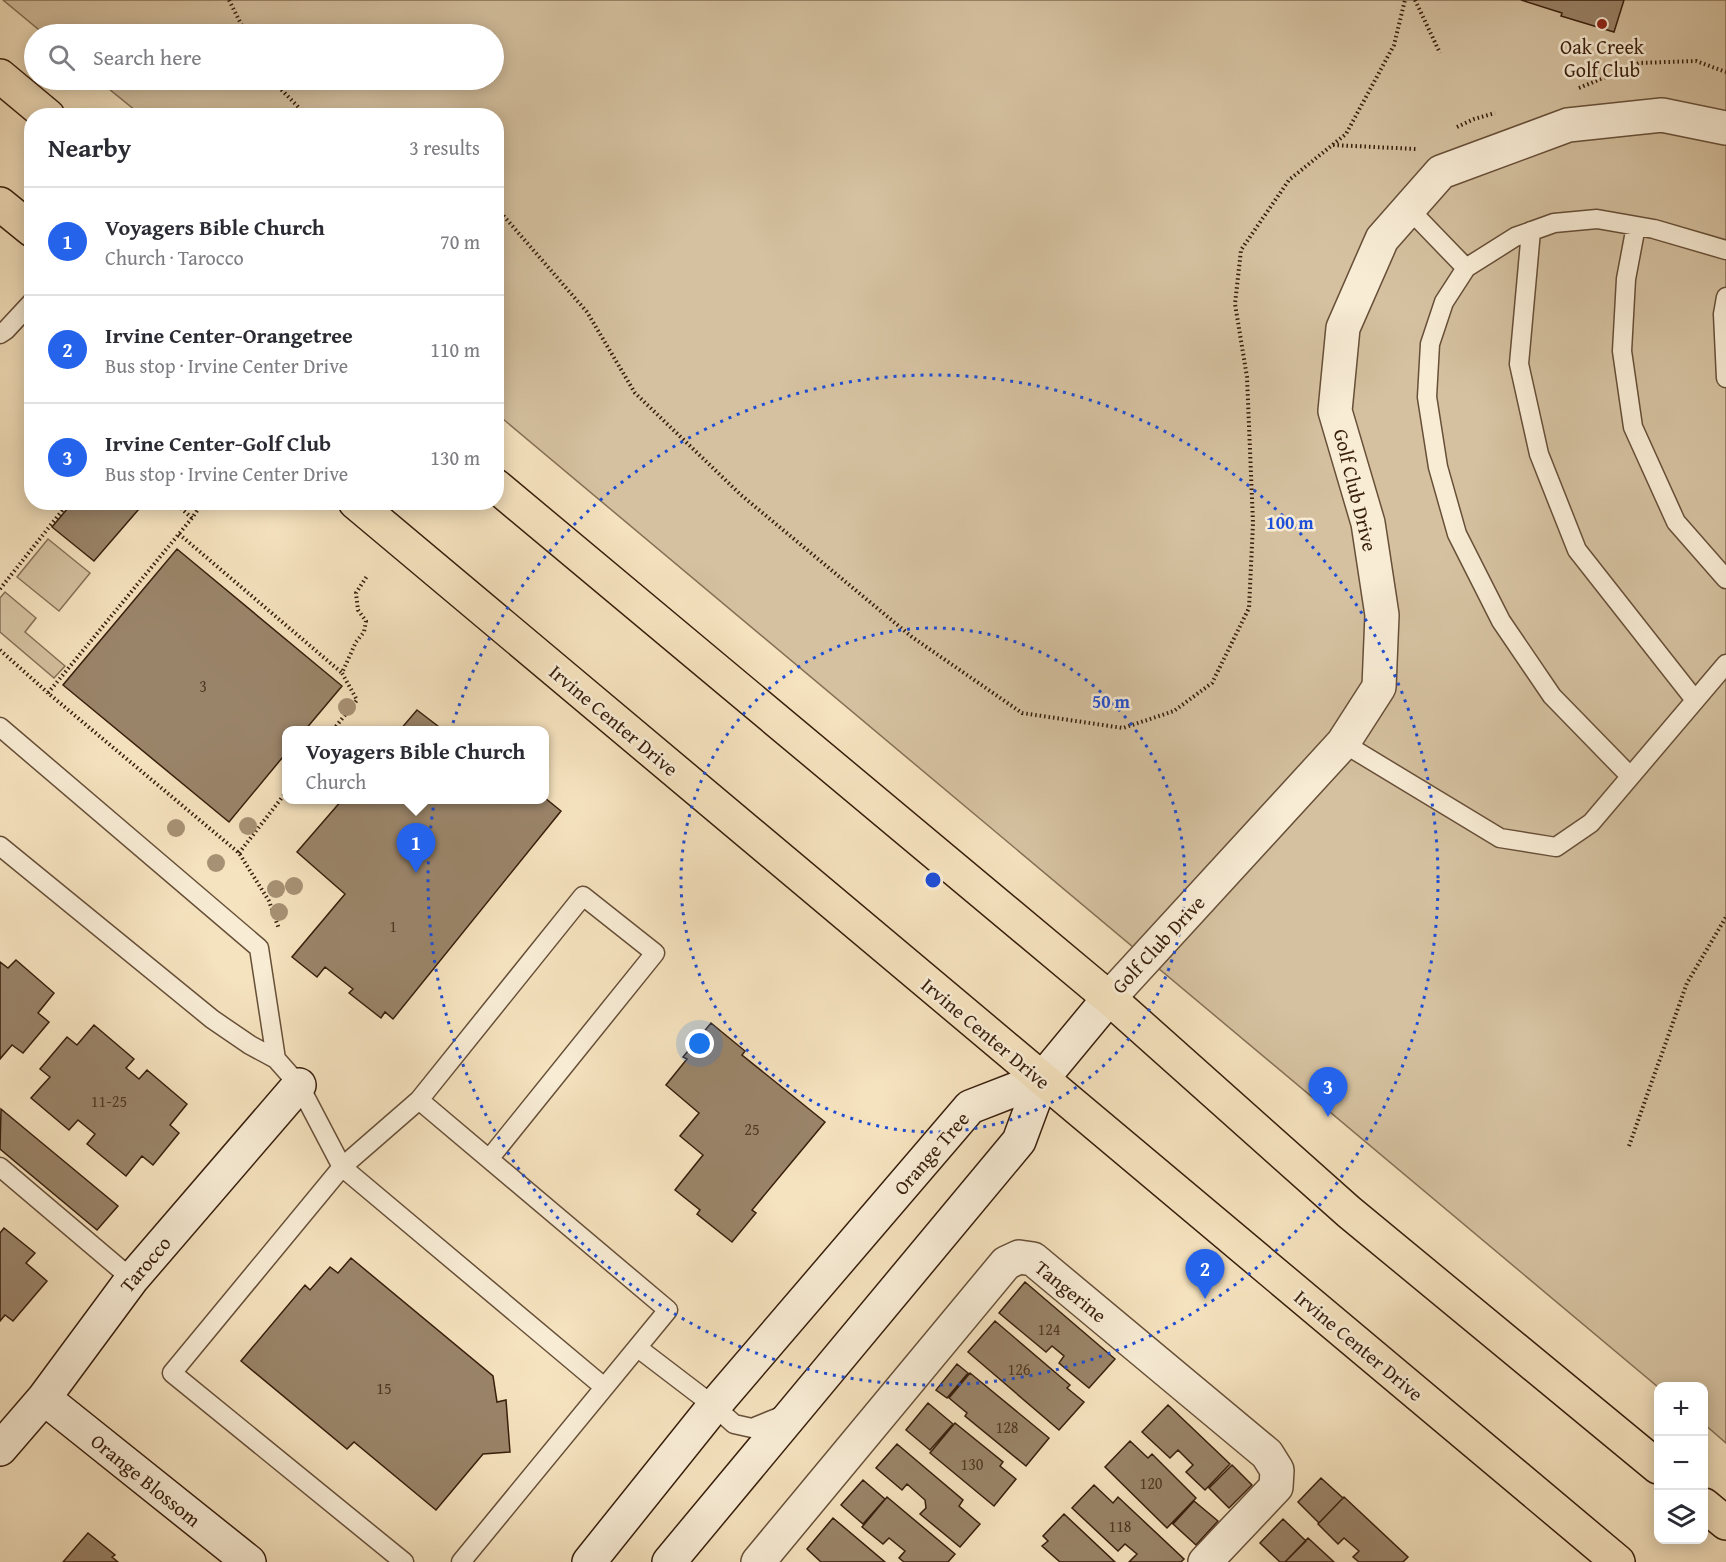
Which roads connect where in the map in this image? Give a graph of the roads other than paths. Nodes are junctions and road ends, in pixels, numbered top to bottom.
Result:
1 (0, 76) edge
2 (38, 108) edge
3 (1726, 128) edge
4 (0, 204) edge
5 (1408, 209) junction
6 (24, 224) edge
7 (1636, 226) junction
8 (1531, 231) junction
9 (1726, 250) edge
10 (1466, 268) junction
11 (1726, 297) edge
12 (24, 311) edge
13 (0, 334) edge
14 (1726, 378) edge
15 (504, 493) edge
16 (365, 510) edge
17 (1726, 579) edge
18 (1726, 664) edge
19 (1695, 700) junction
20 (0, 727) edge
21 (1343, 743) junction
22 (1630, 776) junction
23 (0, 846) edge
24 (1109, 998) junction
25 (276, 1059) junction
26 (1042, 1079) junction
27 (299, 1085) junction
28 (419, 1101) junction
29 (489, 1159) junction
30 (0, 1167) edge
31 (342, 1167) junction
32 (132, 1278) junction
33 (638, 1348) junction
34 (604, 1387) junction
35 (44, 1398) junction
36 (714, 1406) junction
37 (794, 1412) junction
38 (0, 1449) edge
39 (1654, 1463) edge
40 (1708, 1507) edge
41 (1726, 1523) edge
42 (249, 1562) edge
43 (404, 1562) edge
44 (460, 1562) edge
45 (590, 1562) edge
46 (669, 1562) edge
47 (758, 1562) edge
48 (1205, 1562) edge
49 (1618, 1562) edge

1 - 2 main road
3 - 5 street, Golf Club Drive
4 - 6 main road
5 - 10 lane
5 - 21 street, Golf Club Drive
7 - 8 lane
7 - 9 lane
7 - 17 lane
8 - 10 lane
8 - 19 lane
10 - 22 lane
11 - 14 lane
12 - 13 lane
15 - 24 main road
16 - 26 main road, Irvine Center Drive
18 - 19 lane
19 - 22 lane
20 - 25 lane
21 - 22 lane
21 - 24 street, Golf Club Drive
23 - 25 lane
24 - 26 street, Golf Club Drive
24 - 39 main road
25 - 27 lane
26 - 36 street, Orange Tree
26 - 37 street
26 - 49 main road, Irvine Center Drive
27 - 31 lane
27 - 32 street, Tarocco
28 - 29 lane
28 - 29 lane
28 - 31 lane
29 - 33 lane
30 - 32 lane
31 - 34 lane
31 - 43 lane
32 - 35 street, Tarocco
33 - 34 lane
33 - 36 lane
34 - 44 lane
35 - 38 street, Tarocco
35 - 42 street, Orange Blossom
36 - 37 lane
36 - 45 street, Orange Tree
37 - 46 street
40 - 41 main road
47 - 48 street, Tangerine

